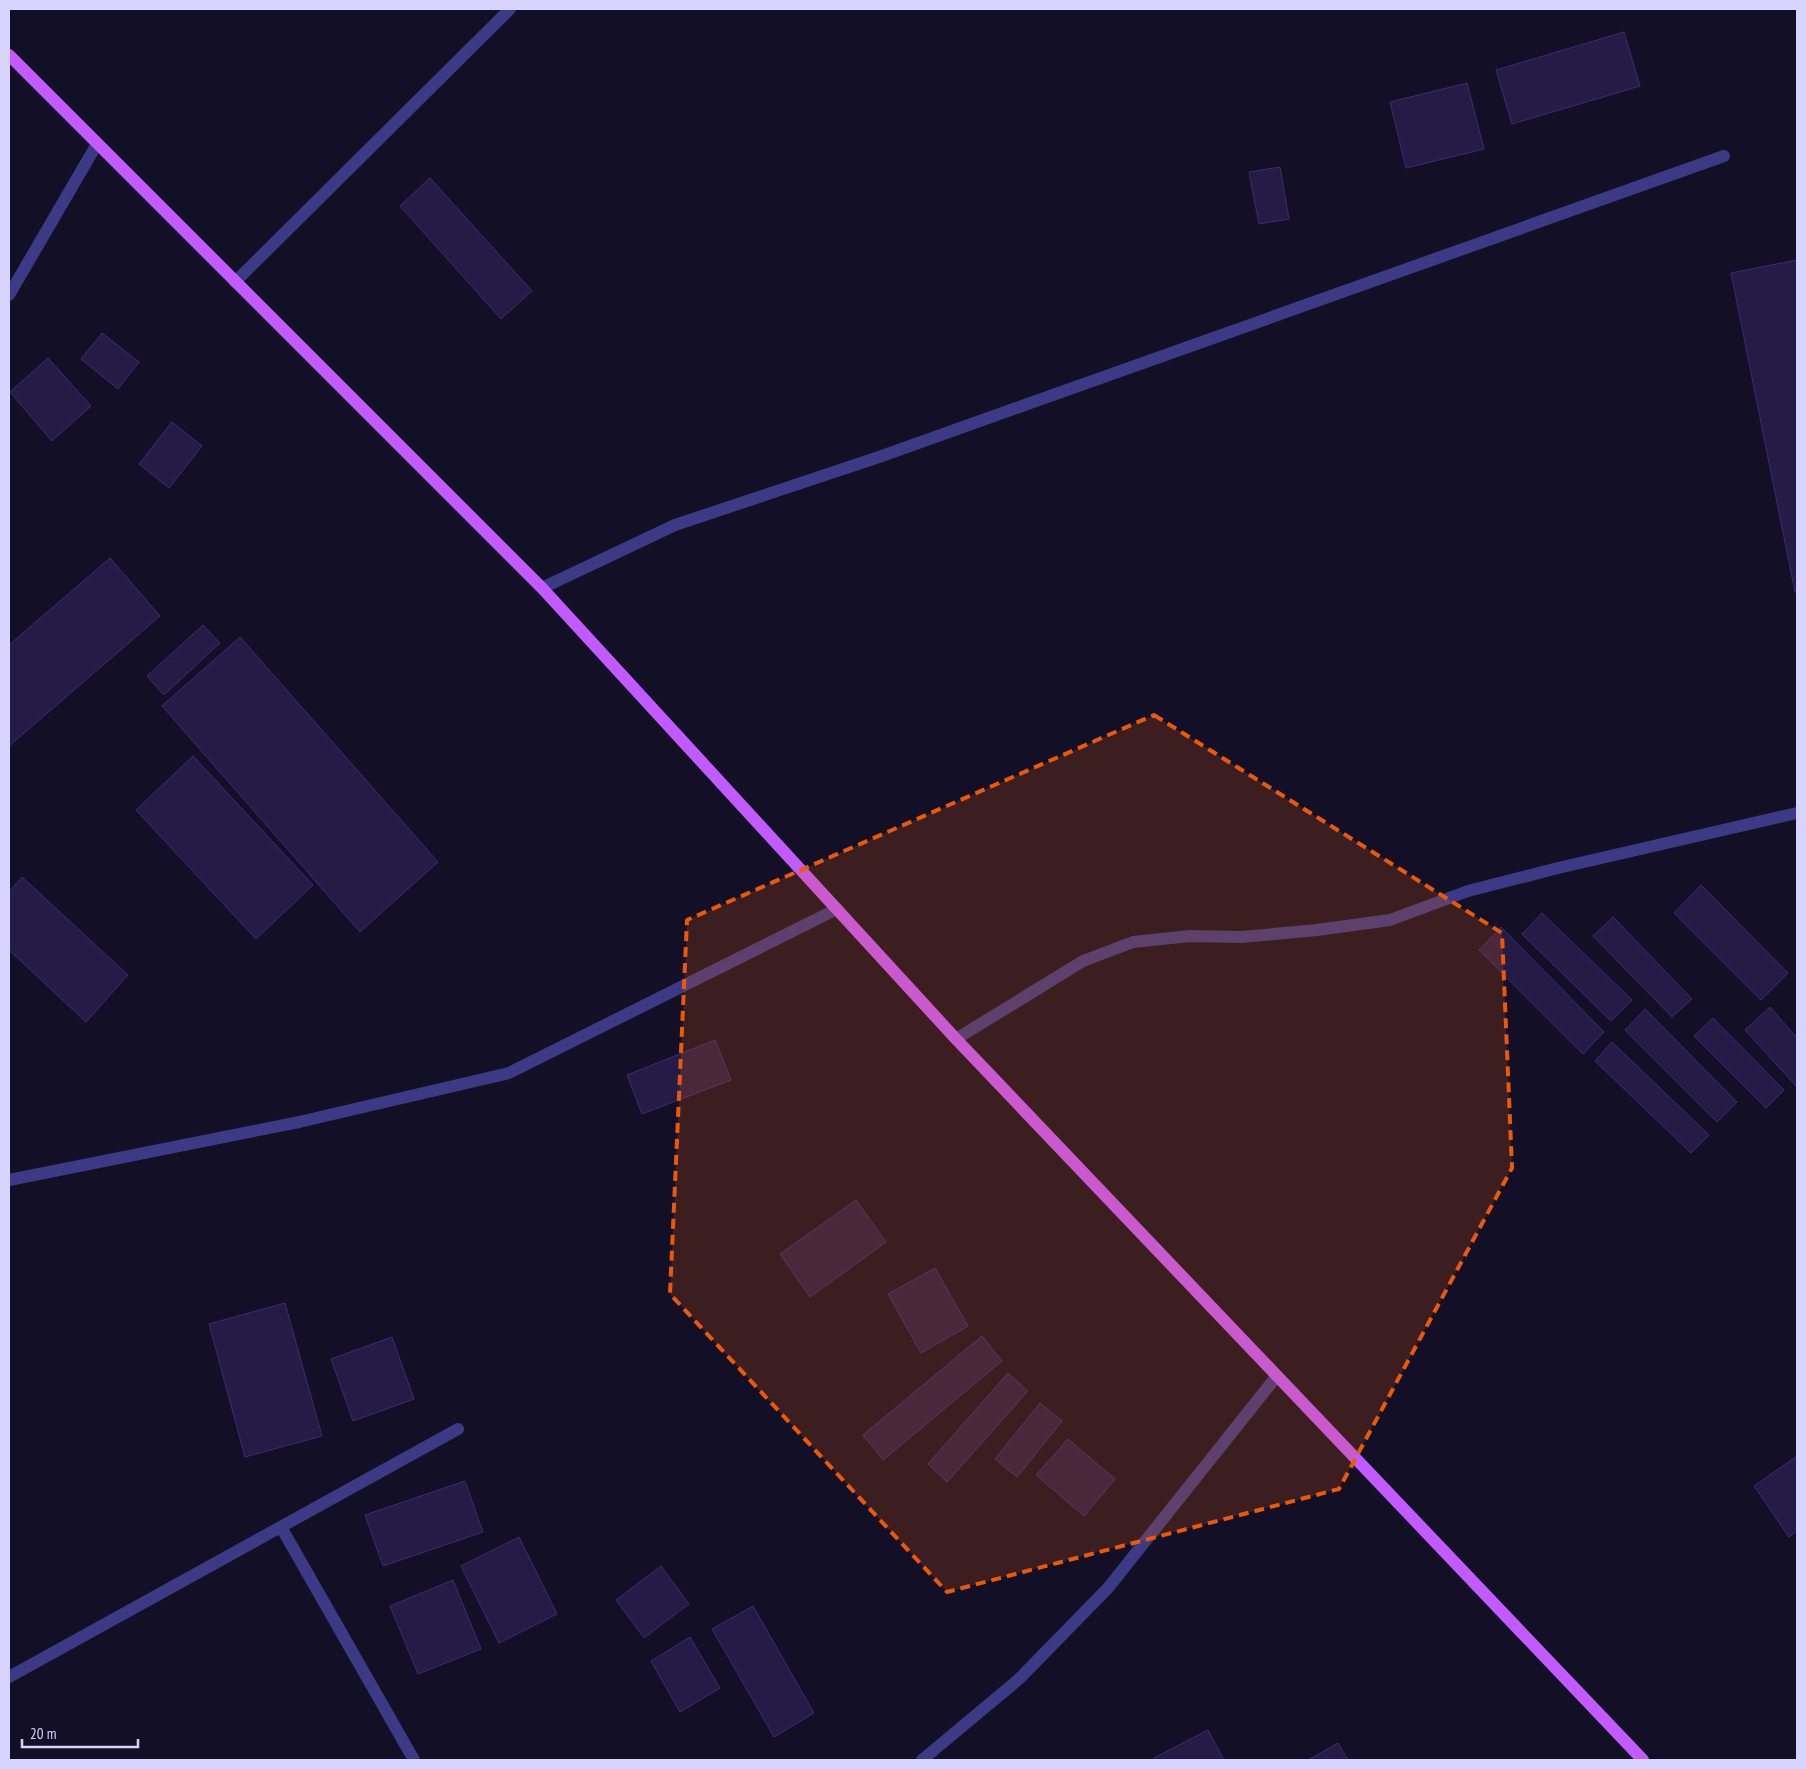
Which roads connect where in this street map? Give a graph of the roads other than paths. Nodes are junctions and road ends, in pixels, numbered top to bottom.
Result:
1 (510, 9) edge
2 (9, 55) edge
3 (97, 144) junction
4 (1724, 156) dead end
5 (236, 282) junction
6 (9, 295) edge
7 (542, 588) junction
8 (1797, 813) edge
9 (837, 909) junction
10 (956, 1039) junction
11 (9, 1180) edge
12 (1276, 1377) junction
13 (458, 1429) dead end
14 (281, 1527) junction
15 (9, 1677) edge
16 (414, 1760) edge
17 (922, 1760) edge
18 (1644, 1760) edge

1 - 5 street
2 - 3 main road
3 - 5 main road
3 - 6 street
4 - 7 street
5 - 7 main road
7 - 9 main road
8 - 10 street
9 - 10 main road
9 - 11 street
10 - 12 main road
12 - 17 street
12 - 18 main road
13 - 14 street
14 - 15 street
14 - 16 street

